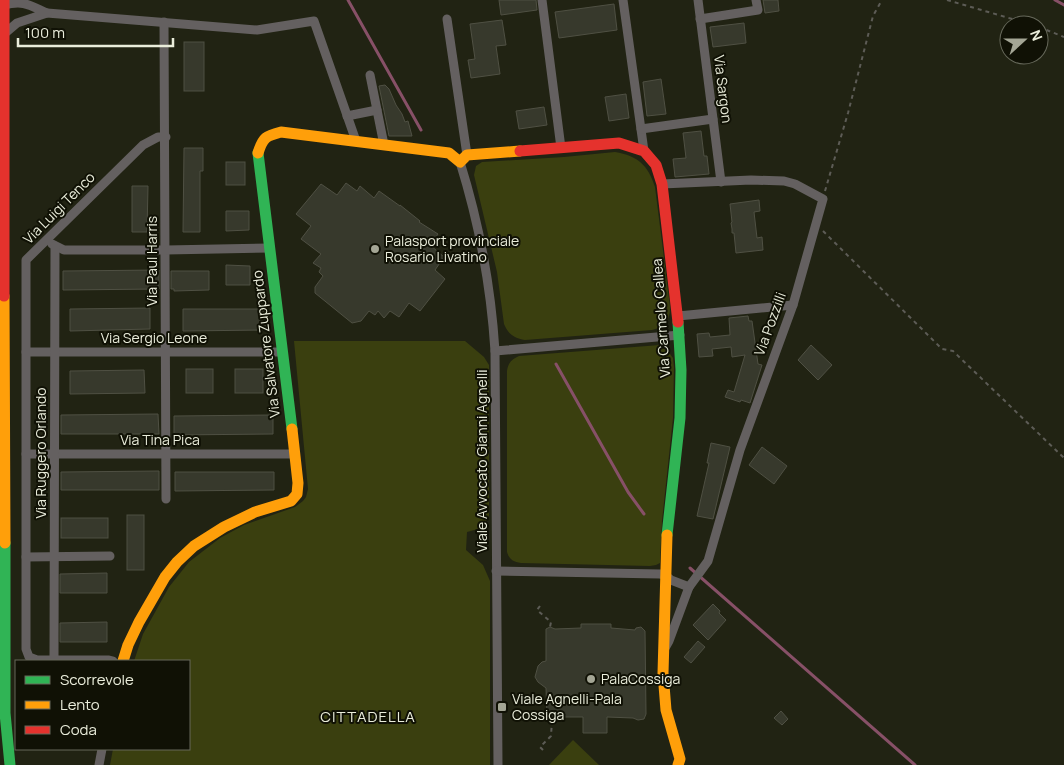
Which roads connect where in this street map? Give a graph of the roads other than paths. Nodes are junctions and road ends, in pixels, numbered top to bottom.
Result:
1 (542, 0) edge
2 (624, 0) edge
3 (698, 0) edge
4 (756, 0) edge
5 (24, 1) edge
6 (4, 3) edge
7 (47, 13) junction
8 (447, 19) dead end
9 (700, 19) junction
10 (164, 22) junction
11 (4, 34) junction
12 (370, 75) dead end
13 (377, 110) junction
14 (347, 116) junction
15 (713, 119) junction
16 (641, 129) junction
17 (166, 137) junction
18 (356, 140) junction
19 (384, 145) junction
20 (561, 148) junction
21 (644, 151) junction
22 (463, 158) junction
23 (721, 182) junction
24 (662, 184) junction
25 (46, 240) junction
26 (55, 246) junction
27 (270, 248) junction
28 (166, 250) junction
29 (793, 305) junction
30 (678, 316) junction
31 (680, 335) junction
32 (495, 351) junction
33 (26, 352) junction
34 (54, 352) junction
35 (166, 352) junction
36 (282, 352) junction
37 (26, 454) junction
38 (54, 454) junction
39 (166, 454) junction
40 (295, 454) junction
41 (166, 499) dead end
42 (110, 556) dead end
43 (26, 557) junction
44 (54, 557) junction
45 (496, 571) junction
46 (665, 576) junction
47 (689, 587) junction
48 (664, 650) junction
49 (54, 660) junction
50 (109, 660) edge
51 (123, 660) edge
52 (102, 750) edge
53 (681, 763) edge
54 (9, 765) edge
55 (99, 765) edge
56 (498, 765) edge

1 - 20 street
2 - 16 street
3 - 9 street, Via Sargon
4 - 9 street
5 - 6 street
5 - 7 street
6 - 11 street
7 - 10 street
7 - 11 street
8 - 22 street, Viale Avvocato Gianni Agnelli
9 - 15 street, Via Sargon
10 - 14 street
10 - 17 street, Via Paul Harris
11 - 54 street
12 - 13 street
13 - 14 street
13 - 19 street
14 - 18 street
15 - 16 street
15 - 23 street, Via Sargon
16 - 21 street
17 - 25 street, Via Luigi Tenco
17 - 28 street, Via Paul Harris
18 - 19 street, Via Salvatore Zuppardo
18 - 27 street, Via Salvatore Zuppardo
19 - 22 street, Via Salvatore Zuppardo
20 - 21 street
20 - 22 street
21 - 24 street, Via Carmelo Callea
22 - 32 street, Viale Avvocato Gianni Agnelli
23 - 24 street
23 - 29 street, Via Pozzilli
24 - 30 street, Via Carmelo Callea
25 - 26 street
25 - 33 street, Via Luigi Tenco
26 - 28 street
26 - 34 street, Via Ruggero Orlando
27 - 28 street
27 - 36 street, Via Salvatore Zuppardo
28 - 35 street, Via Paul Harris
29 - 30 street
29 - 47 street, Via Pozzilli
30 - 31 street, Via Carmelo Callea
31 - 32 street
31 - 46 street, Via Carmelo Callea
32 - 45 street, Viale Avvocato Gianni Agnelli
33 - 34 street, Via Sergio Leone
33 - 37 street, Via Luigi Tenco
34 - 35 street, Via Sergio Leone
34 - 38 street, Via Ruggero Orlando
35 - 36 street, Via Sergio Leone
35 - 39 street, Via Paul Harris
36 - 40 street, Via Salvatore Zuppardo
37 - 38 street, Via Tina Pica
37 - 43 street, Via Luigi Tenco
38 - 39 street, Via Tina Pica
38 - 44 street, Via Ruggero Orlando
39 - 40 street, Via Tina Pica
39 - 41 street, Via Paul Harris
40 - 51 street, Via Salvatore Zuppardo
42 - 44 street
43 - 44 street
43 - 49 street, Via Luigi Tenco
44 - 49 street, Via Ruggero Orlando
45 - 46 street
45 - 56 street, Viale Avvocato Gianni Agnelli
46 - 47 street
46 - 48 street, Via Carmelo Callea
47 - 48 street, Via Pozzilli
48 - 53 street, Via Carmelo Callea
49 - 50 street
52 - 55 street

